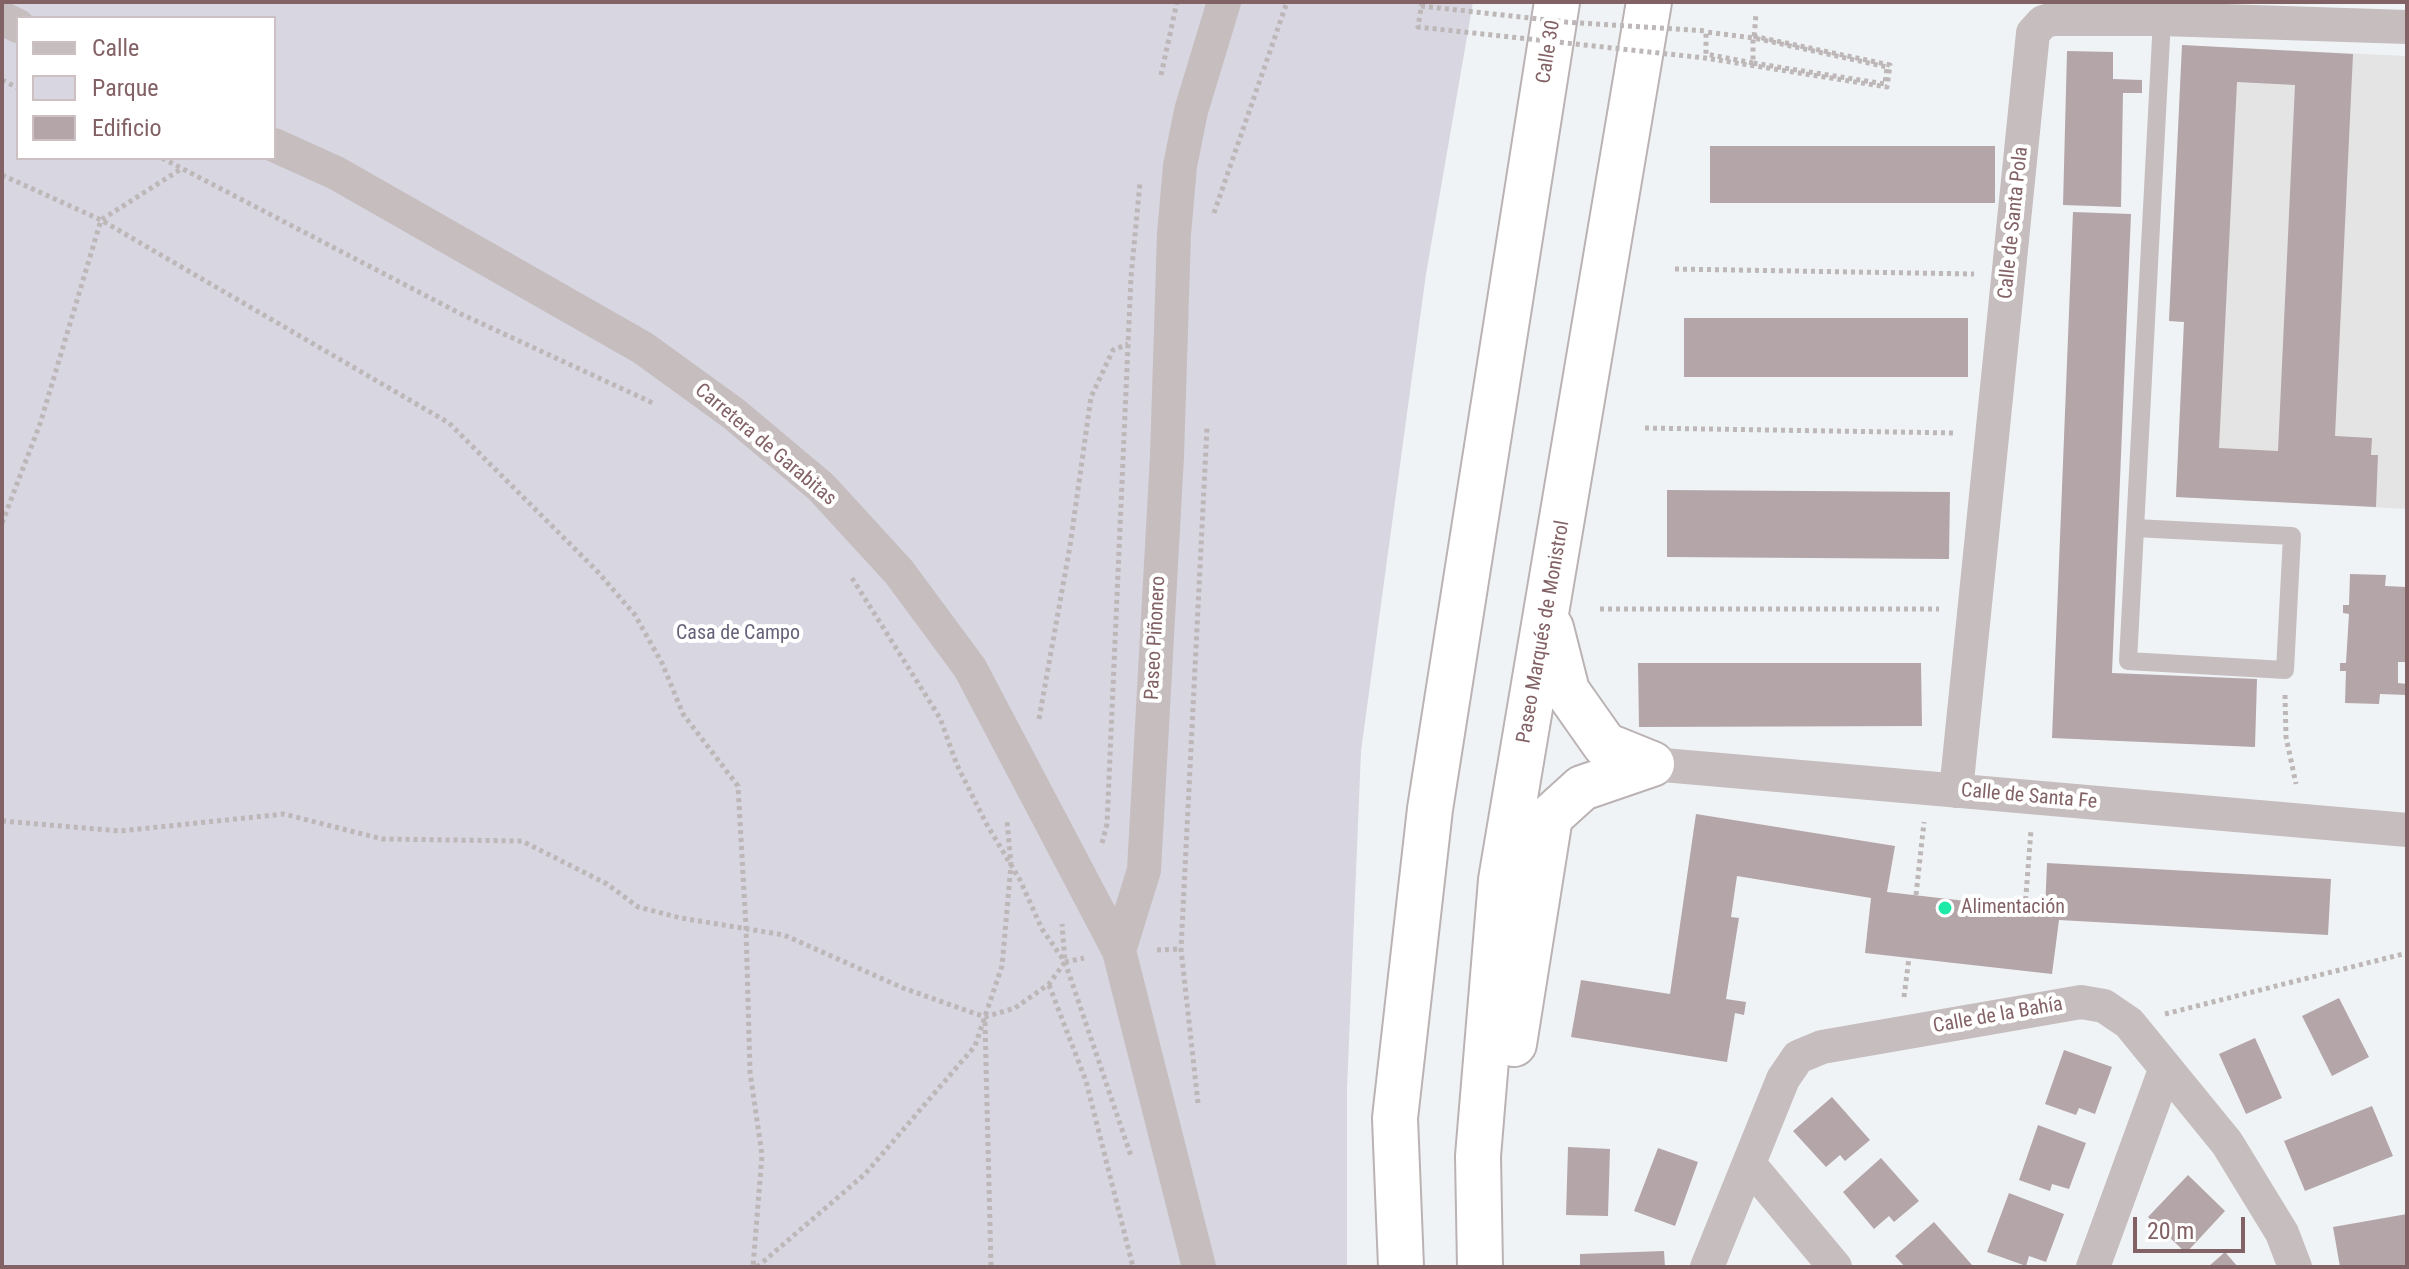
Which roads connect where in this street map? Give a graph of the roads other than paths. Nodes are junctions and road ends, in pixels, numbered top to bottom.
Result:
1 (1224, 2) edge
2 (1548, 2) edge
3 (1557, 2) edge
4 (1649, 2) edge
5 (2162, 19) junction
6 (2407, 27) edge
7 (1541, 101) junction
8 (276, 146) edge
9 (2135, 528) junction
10 (1547, 613) junction
11 (1652, 764) junction
12 (1942, 790) junction
13 (2407, 830) edge
14 (1119, 951) junction
15 (2165, 1070) junction
16 (1478, 1156) junction
17 (1749, 1164) junction
18 (1199, 1267) edge
19 (1401, 1267) edge
20 (1480, 1267) edge
21 (1707, 1267) edge
22 (1835, 1267) edge
23 (2093, 1267) edge
24 (2295, 1267) edge

1 - 14 street, Paseo Piñonero
2 - 7 highway
3 - 7 highway, Calle 30
4 - 10 highway, Paseo Marqués de Monistrol
5 - 6 street, Calle de Santa Pola
5 - 9 lane
5 - 12 street, Calle de Santa Pola
7 - 19 highway
8 - 14 street, Carretera de Garabitas
9 - 9 lane
10 - 11 highway
10 - 16 highway, Paseo Marqués de Monistrol
11 - 12 street, Calle de Santa Fe
11 - 16 highway
12 - 13 street, Calle de Santa Fe
14 - 18 street
15 - 17 street, Calle de la Bahía
15 - 23 street
15 - 24 street, Calle de la Bahía
16 - 20 highway, Paseo Marqués de Monistrol
17 - 21 street, Calle de la Bahía
17 - 22 street

